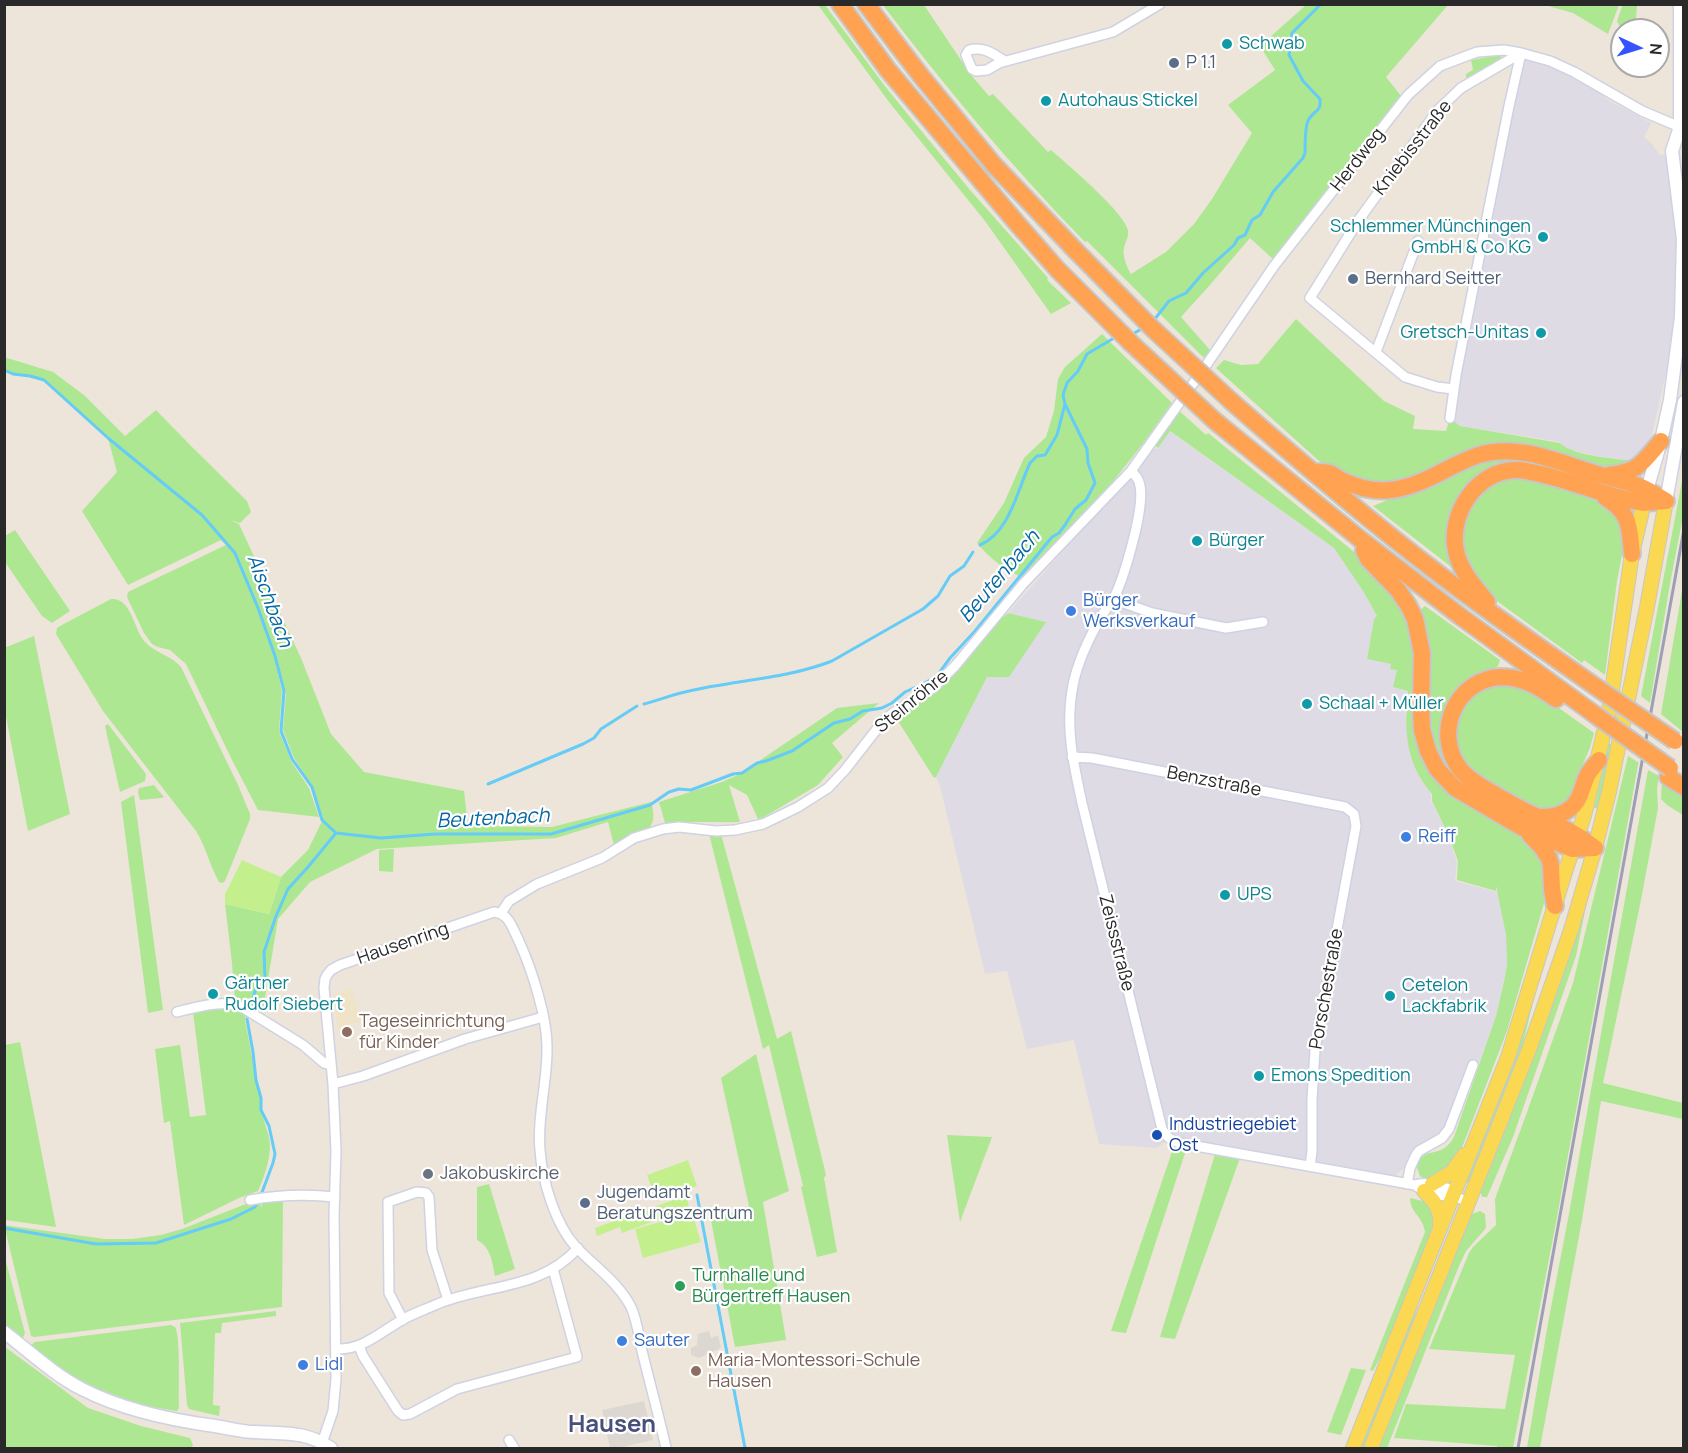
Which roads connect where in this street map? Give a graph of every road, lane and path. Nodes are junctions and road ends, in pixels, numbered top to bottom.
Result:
1 (840, 4) edge
2 (866, 4) edge
3 (1160, 4) edge
4 (1680, 4) edge
5 (1521, 53) junction
6 (1005, 62) dead end
7 (1682, 131) edge
8 (1418, 241) dead end
9 (1682, 319) edge
10 (1376, 352) junction
11 (1454, 389) junction
12 (1683, 402) edge
13 (1450, 418) dead end
14 (1661, 441) junction
15 (1131, 471) junction
16 (1312, 472) junction
17 (1598, 483) junction
18 (1645, 496) junction
19 (1666, 501) junction
20 (1360, 539) junction
21 (1632, 554) junction
22 (1113, 599) junction
23 (1503, 621) junction
24 (1263, 622) dead end
25 (1593, 719) junction
26 (1679, 744) edge
27 (1072, 757) junction
28 (1599, 760) junction
29 (1674, 774) edge
30 (1683, 787) edge
31 (1354, 814) joint
32 (1537, 817) junction
33 (1522, 828) junction
34 (1575, 842) junction
35 (1594, 848) junction
36 (1555, 906) junction
37 (501, 913) junction
38 (177, 1012) dead end
39 (543, 1017) junction
40 (331, 1065) junction
41 (1473, 1065) dead end
42 (333, 1084) junction
43 (1470, 1151) junction
44 (1310, 1166) junction
45 (1419, 1186) junction
46 (335, 1197) junction
47 (1453, 1197) junction
48 (253, 1199) dead end
49 (1468, 1202) junction
50 (1440, 1229) junction
51 (578, 1248) junction
52 (553, 1269) junction
53 (448, 1300) junction
54 (403, 1320) junction
55 (4, 1332) edge
56 (359, 1346) junction
57 (336, 1349) junction
58 (327, 1446) edge
59 (666, 1449) edge
60 (1353, 1449) edge
61 (1371, 1449) edge

1 - 20 highway, bridge
2 - 16 highway, bridge
3 - 6 street
4 - 7 main road
5 - 7 street, Herdweg
5 - 10 street, Kniebisstraße
5 - 11 street
5 - 15 street, Herdweg
7 - 9 main road
8 - 10 street
9 - 14 main road
10 - 11 street
11 - 13 street
12 - 19 main road
14 - 17 highway
14 - 18 main road
15 - 22 street, Zeissstraße
15 - 37 street, Steinröhre
16 - 17 highway
16 - 23 highway
17 - 18 highway
17 - 21 highway
17 - 23 highway
18 - 19 highway
18 - 21 main road
19 - 35 main road
20 - 25 highway
20 - 33 highway
21 - 28 main road
22 - 24 street
22 - 27 street, Zeissstraße
23 - 26 highway, bridge
25 - 29 highway, bridge
25 - 32 highway
27 - 31 street, Benzstraße
27 - 44 street, Zeissstraße
28 - 32 highway
28 - 34 main road
29 - 30 highway
31 - 44 street, Porschestraße
32 - 34 highway
33 - 34 highway
33 - 36 highway
34 - 35 highway
34 - 36 main road
35 - 49 main road
36 - 43 main road
37 - 39 street
37 - 40 street, Hausenring
38 - 40 street
39 - 42 street
39 - 51 street
40 - 42 street, Hausenring
41 - 45 street
42 - 46 street, Hausenring
43 - 45 main road
43 - 47 main road
44 - 45 street, Zeissstraße
45 - 47 street, Zeissstraße
45 - 50 main road
46 - 48 street
46 - 57 street, Hausenring
47 - 49 street, Zeissstraße
47 - 50 main road
49 - 61 main road
50 - 60 main road
51 - 52 street
51 - 59 street
52 - 53 street
52 - 56 street
53 - 54 street
53 - 54 street
54 - 56 street
55 - 58 main road
56 - 57 street
57 - 58 street, Hausenring

